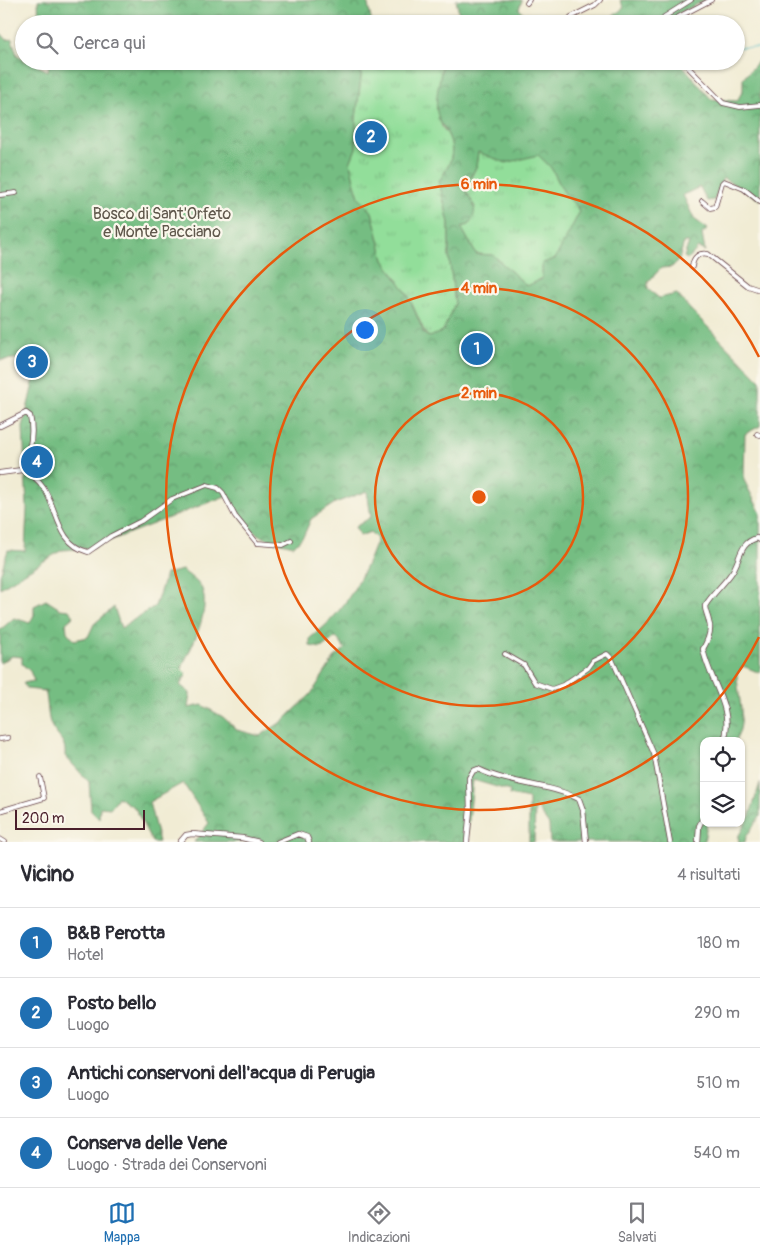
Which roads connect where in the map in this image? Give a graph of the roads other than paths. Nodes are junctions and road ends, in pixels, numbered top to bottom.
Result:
1 (600, 0) edge
2 (690, 0) edge
3 (711, 0) edge
4 (576, 15) edge
5 (667, 15) edge
6 (682, 15) edge
7 (691, 70) edge
8 (760, 105) edge
9 (16, 193) dead end
10 (0, 195) edge
11 (702, 201) dead end
12 (760, 202) edge
13 (692, 267) dead end
14 (760, 290) edge
15 (0, 426) edge
16 (22, 470) junction
17 (0, 473) edge
18 (760, 540) edge
19 (291, 541) dead end
20 (505, 654) dead end
21 (725, 737) edge
22 (8, 738) dead end
23 (0, 739) edge
24 (40, 777) dead end
25 (0, 811) edge
26 (700, 824) edge
27 (0, 839) edge
28 (5, 842) edge
29 (180, 842) edge
30 (259, 842) edge
31 (278, 842) edge
32 (309, 842) edge
33 (467, 842) edge
34 (586, 842) edge
35 (670, 842) edge
36 (698, 842) edge

1 - 4 street
2 - 5 street
3 - 6 street
7 - 8 street
9 - 10 street
11 - 12 street
13 - 14 street
15 - 16 street
16 - 17 street
16 - 19 street
18 - 21 street
20 - 35 street
22 - 23 street
24 - 25 street
26 - 36 street
27 - 28 street
29 - 30 street
31 - 32 street
33 - 34 street

